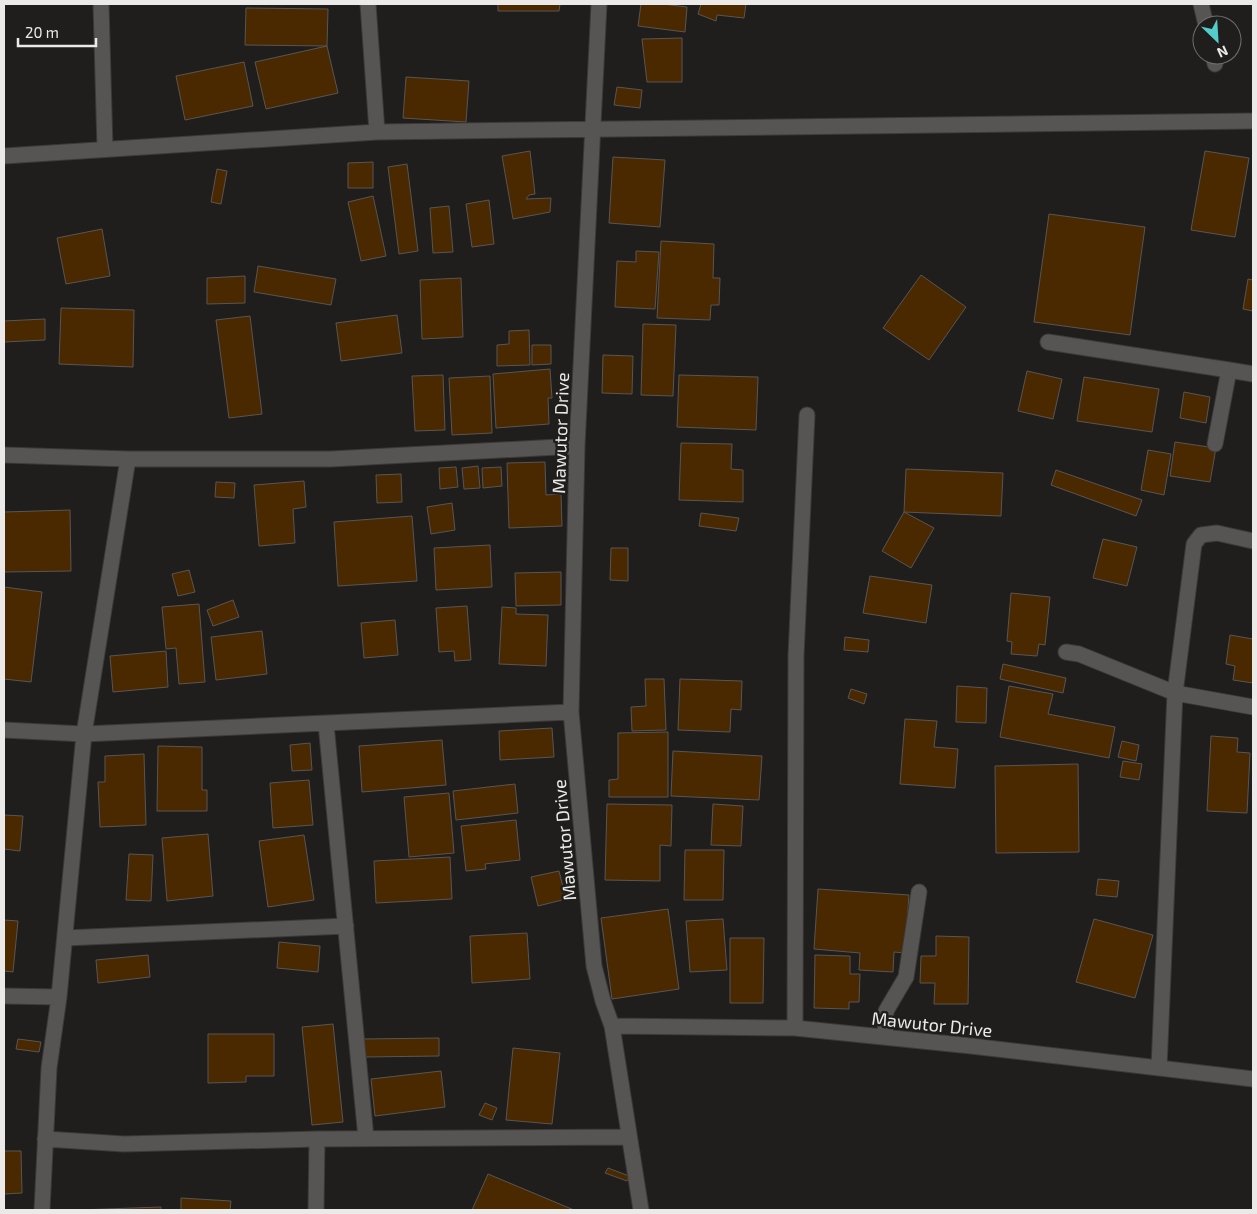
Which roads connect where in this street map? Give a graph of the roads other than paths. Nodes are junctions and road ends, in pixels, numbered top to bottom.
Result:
1 (101, 4) edge
2 (368, 4) edge
3 (599, 4) edge
4 (1253, 121) edge
5 (594, 129) junction
6 (377, 132) junction
7 (105, 149) junction
8 (4, 156) edge
9 (1048, 342) dead end
10 (1229, 370) junction
11 (1253, 374) edge
12 (807, 415) dead end
13 (1215, 444) dead end
14 (577, 446) junction
15 (4, 455) edge
16 (128, 459) junction
17 (1253, 541) edge
18 (1066, 652) dead end
19 (1175, 693) junction
20 (1253, 707) edge
21 (571, 712) junction
22 (326, 724) junction
23 (4, 730) edge
24 (84, 734) junction
25 (919, 892) dead end
26 (346, 926) junction
27 (64, 938) junction
28 (4, 996) edge
29 (59, 997) junction
30 (612, 1026) junction
31 (795, 1028) junction
32 (885, 1038) junction
33 (1160, 1068) junction
34 (1253, 1079) edge
35 (628, 1136) junction
36 (366, 1138) junction
37 (45, 1139) junction
38 (317, 1139) junction
39 (42, 1210) edge
40 (316, 1210) edge
41 (641, 1210) edge

1 - 7 street
2 - 6 street
3 - 5 street, Mawutor Drive
4 - 5 street
5 - 6 street
5 - 14 street, Mawutor Drive
6 - 7 street
7 - 8 street
9 - 10 street
10 - 11 street
10 - 13 street
12 - 31 street
14 - 16 street
14 - 21 street, Mawutor Drive
15 - 16 street
16 - 24 street
17 - 19 street
18 - 19 street
19 - 20 street
19 - 33 street
21 - 22 street
21 - 30 street, Mawutor Drive
22 - 24 street
22 - 26 street
23 - 24 street
24 - 27 street
25 - 32 street
26 - 27 street
26 - 36 street
27 - 29 street
28 - 29 street
29 - 37 street
30 - 31 street, Mawutor Drive
30 - 35 street
31 - 32 street, Mawutor Drive
32 - 33 street, Mawutor Drive
33 - 34 street, Mawutor Drive
35 - 36 street
35 - 41 street
36 - 38 street
37 - 38 street
37 - 39 street
38 - 40 street

